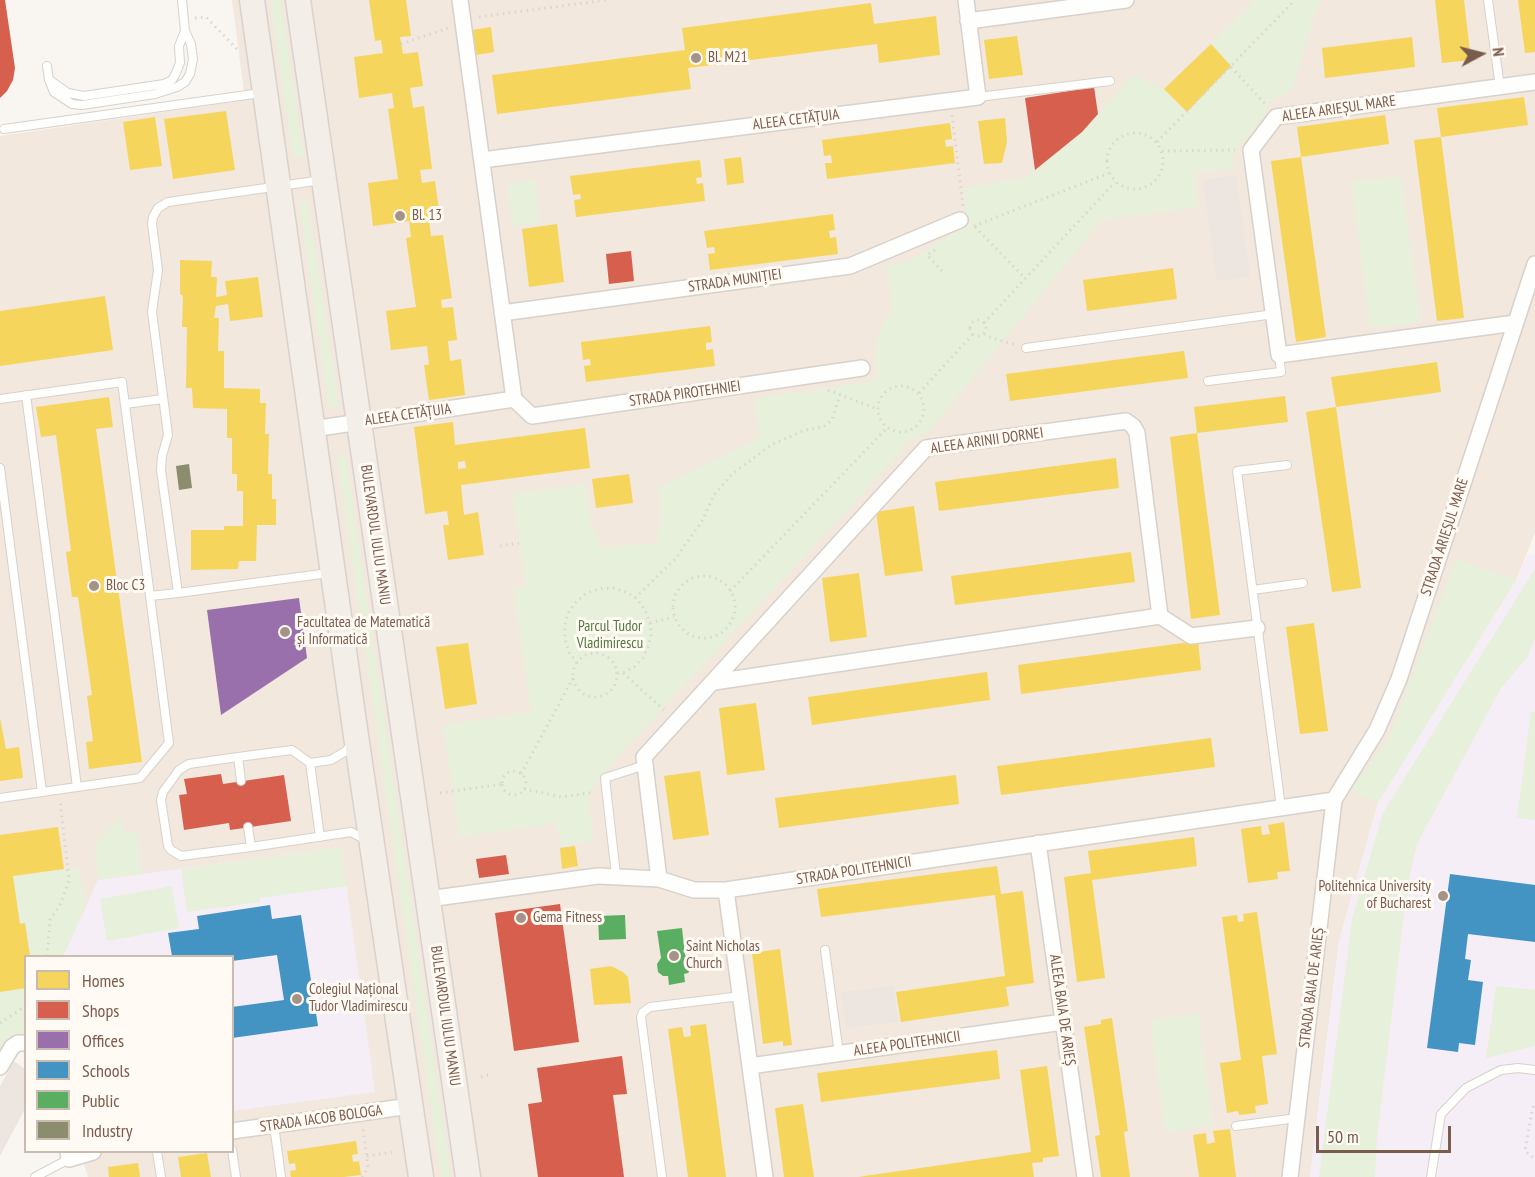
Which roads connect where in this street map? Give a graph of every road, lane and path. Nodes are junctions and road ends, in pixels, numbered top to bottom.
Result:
1 (182, 0) edge
2 (252, 0) edge
3 (298, 0) edge
4 (460, 0) edge
5 (606, 0) edge
6 (966, 0) edge
7 (1126, 0) edge
8 (1295, 0) edge
9 (1488, 0) edge
10 (206, 17) dead end
11 (968, 21) junction
12 (463, 22) junction
13 (185, 31) junction
14 (401, 44) dead end
15 (238, 51) dead end
16 (47, 66) dead end
17 (1231, 66) junction
18 (49, 80) junction
19 (1110, 81) dead end
20 (1535, 82) edge
21 (1500, 87) junction
22 (265, 93) junction
23 (978, 98) junction
24 (950, 101) junction
25 (1276, 117) junction
26 (4, 129) dead end
27 (1157, 142) junction
28 (1251, 150) junction
29 (1162, 151) junction
30 (482, 160) junction
31 (1109, 173) junction
32 (324, 180) junction
33 (1115, 182) junction
34 (278, 186) junction
35 (967, 220) junction
36 (937, 248) dead end
37 (1535, 264) edge
38 (942, 271) dead end
39 (1025, 278) junction
40 (502, 313) junction
41 (1274, 314) junction
42 (984, 323) junction
43 (1515, 323) junction
44 (973, 334) junction
45 (984, 334) junction
46 (1026, 348) joint
47 (1279, 355) junction
48 (862, 368) dead end
49 (798, 377) junction
50 (1208, 381) dead end
51 (919, 393) junction
52 (26, 395) junction
53 (840, 395) junction
54 (0, 399) edge
55 (163, 399) junction
56 (514, 399) junction
57 (125, 404) junction
58 (878, 410) junction
59 (359, 422) junction
60 (887, 428) junction
61 (313, 429) junction
62 (1287, 465) dead end
63 (0, 468) edge
64 (519, 543) dead end
65 (500, 546) dead end
66 (332, 572) junction
67 (1303, 584) dead end
68 (1253, 590) junction
69 (730, 591) junction
70 (178, 593) junction
71 (150, 596) junction
72 (634, 598) junction
73 (1160, 616) junction
74 (674, 617) junction
75 (650, 622) junction
76 (1257, 628) junction
77 (577, 663) junction
78 (623, 673) junction
79 (617, 674) junction
80 (574, 677) junction
81 (714, 682) junction
82 (677, 721) junction
83 (356, 736) junction
84 (238, 757) junction
85 (310, 763) junction
86 (645, 765) junction
87 (521, 774) junction
88 (241, 782) dead end
89 (502, 784) junction
90 (77, 787) junction
91 (524, 789) junction
92 (59, 790) junction
93 (606, 790) junction
94 (42, 792) junction
95 (440, 793) dead end
96 (0, 798) edge
97 (1334, 800) junction
98 (1281, 807) junction
99 (248, 827) dead end
100 (320, 837) junction
101 (1038, 843) junction
102 (251, 847) junction
103 (372, 848) junction
104 (615, 875) junction
105 (659, 879) junction
106 (726, 890) junction
107 (428, 900) junction
108 (825, 950) dead end
109 (47, 955) edge
110 (741, 996) junction
111 (24, 1007) edge
112 (1063, 1022) junction
113 (0, 1023) edge
114 (24, 1043) edge
115 (839, 1054) junction
116 (750, 1066) junction
117 (0, 1067) edge
118 (1535, 1070) edge
119 (488, 1075) dead end
120 (481, 1077) dead end
121 (410, 1106) junction
122 (1533, 1106) dead end
123 (361, 1113) junction
124 (1297, 1118) junction
125 (274, 1125) junction
126 (1236, 1126) dead end
127 (234, 1131) edge
128 (396, 1152) dead end
129 (85, 1153) edge
130 (157, 1153) edge
131 (232, 1153) edge
132 (68, 1155) edge
133 (367, 1156) junction
134 (1535, 1160) edge
135 (35, 1177) edge
136 (161, 1177) edge
137 (236, 1177) edge
138 (281, 1177) edge
139 (362, 1177) edge
140 (421, 1177) edge
141 (468, 1177) edge
142 (662, 1177) edge
143 (765, 1177) edge
144 (1085, 1177) edge
145 (1290, 1177) edge
146 (1431, 1177) edge

1 - 13 lane
2 - 22 main road
3 - 32 main road, BULEVARDUL IULIU MANIU
4 - 12 street
5 - 12 path
6 - 11 street
7 - 11 street
8 - 17 path
9 - 21 lane
10 - 15 path
11 - 23 street
12 - 14 path
12 - 30 street
13 - 18 lane
13 - 18 lane
16 - 18 lane
17 - 25 path
17 - 27 path
19 - 23 lane, ALEEA CETĂȚUIA
20 - 21 street, ALEEA ARIEȘUL MARE
21 - 25 street, ALEEA ARIEȘUL MARE
22 - 26 lane
22 - 34 main road
23 - 24 street, ALEEA CETĂȚUIA
24 - 30 street, ALEEA CETĂȚUIA
24 - 35 path
25 - 28 street, ALEEA ARIEȘUL MARE
27 - 29 path
27 - 31 path
28 - 29 path
28 - 41 street
29 - 33 path
30 - 40 street
31 - 33 path
31 - 35 path
32 - 34 lane
32 - 59 main road, BULEVARDUL IULIU MANIU
33 - 39 path
34 - 55 lane
34 - 61 main road
35 - 39 path
35 - 40 street, STRADA MUNIȚIEI
36 - 38 path
37 - 43 street, STRADA ARIEȘUL MARE
39 - 42 path
40 - 56 street
41 - 46 lane
41 - 47 street
42 - 44 path
42 - 45 path
43 - 47 street
43 - 97 street, STRADA ARIEȘUL MARE
44 - 45 path
44 - 51 path
45 - 46 path
47 - 50 lane
48 - 49 street, STRADA PIROTEHNIEI
49 - 53 path
49 - 56 street, STRADA PIROTEHNIEI
51 - 58 path
51 - 60 path
52 - 54 lane
52 - 57 lane
52 - 90 lane
53 - 58 path
53 - 72 path
55 - 57 lane
55 - 70 lane
56 - 59 street, ALEEA CETĂȚUIA
57 - 71 lane
58 - 60 path
59 - 61 street, ALEEA CETĂȚUIA
59 - 107 main road, BULEVARDUL IULIU MANIU
60 - 69 path
61 - 66 main road
62 - 68 lane
63 - 94 lane
64 - 65 path
66 - 70 lane
66 - 83 main road
67 - 68 lane
68 - 76 lane
69 - 74 path
69 - 74 path
70 - 71 lane
71 - 90 lane
72 - 75 path
72 - 77 path
73 - 76 street
73 - 81 street
73 - 81 street, ALEEA ARINII DORNEI
74 - 75 path
75 - 78 path
76 - 98 lane
77 - 79 path
77 - 80 path
78 - 79 path
78 - 82 path
79 - 80 path
80 - 87 path
81 - 82 street, ALEEA ARINII DORNEI
82 - 86 street, ALEEA ARINII DORNEI
83 - 85 lane
83 - 103 main road
84 - 85 lane
84 - 88 lane
84 - 102 lane
85 - 100 lane
86 - 93 lane
86 - 105 street
87 - 89 path
87 - 91 path
89 - 91 path
89 - 95 path
90 - 92 lane
91 - 93 path
92 - 94 lane
92 - 109 path
93 - 104 lane
94 - 96 lane
97 - 98 street, STRADA POLITEHNICII
97 - 124 street, STRADA BAIA DE ARIEȘ
98 - 101 street, STRADA POLITEHNICII
99 - 102 lane
100 - 102 lane
100 - 103 lane
101 - 106 street, STRADA POLITEHNICII
101 - 112 street, ALEEA BAIA DE ARIEȘ
103 - 121 main road
104 - 105 street, STRADA POLITEHNICII
104 - 107 street, STRADA POLITEHNICII
105 - 106 street, STRADA POLITEHNICII
106 - 110 street
107 - 141 main road, BULEVARDUL IULIU MANIU
108 - 115 lane
110 - 116 street
110 - 142 lane
111 - 113 path
112 - 115 street, ALEEA POLITEHNICII
112 - 144 street, ALEEA BAIA DE ARIEȘ
114 - 117 street
115 - 116 street, ALEEA POLITEHNICII
116 - 143 street
118 - 146 lane
119 - 120 path
121 - 123 street, STRADA IACOB BOLOGA
121 - 140 main road
122 - 134 path
123 - 125 street, STRADA IACOB BOLOGA
123 - 133 path
124 - 126 lane
124 - 145 street, STRADA BAIA DE ARIEȘ
125 - 127 street, STRADA IACOB BOLOGA
125 - 138 lane
128 - 133 path
129 - 132 street
130 - 136 lane
131 - 137 lane
132 - 135 lane
133 - 139 path

